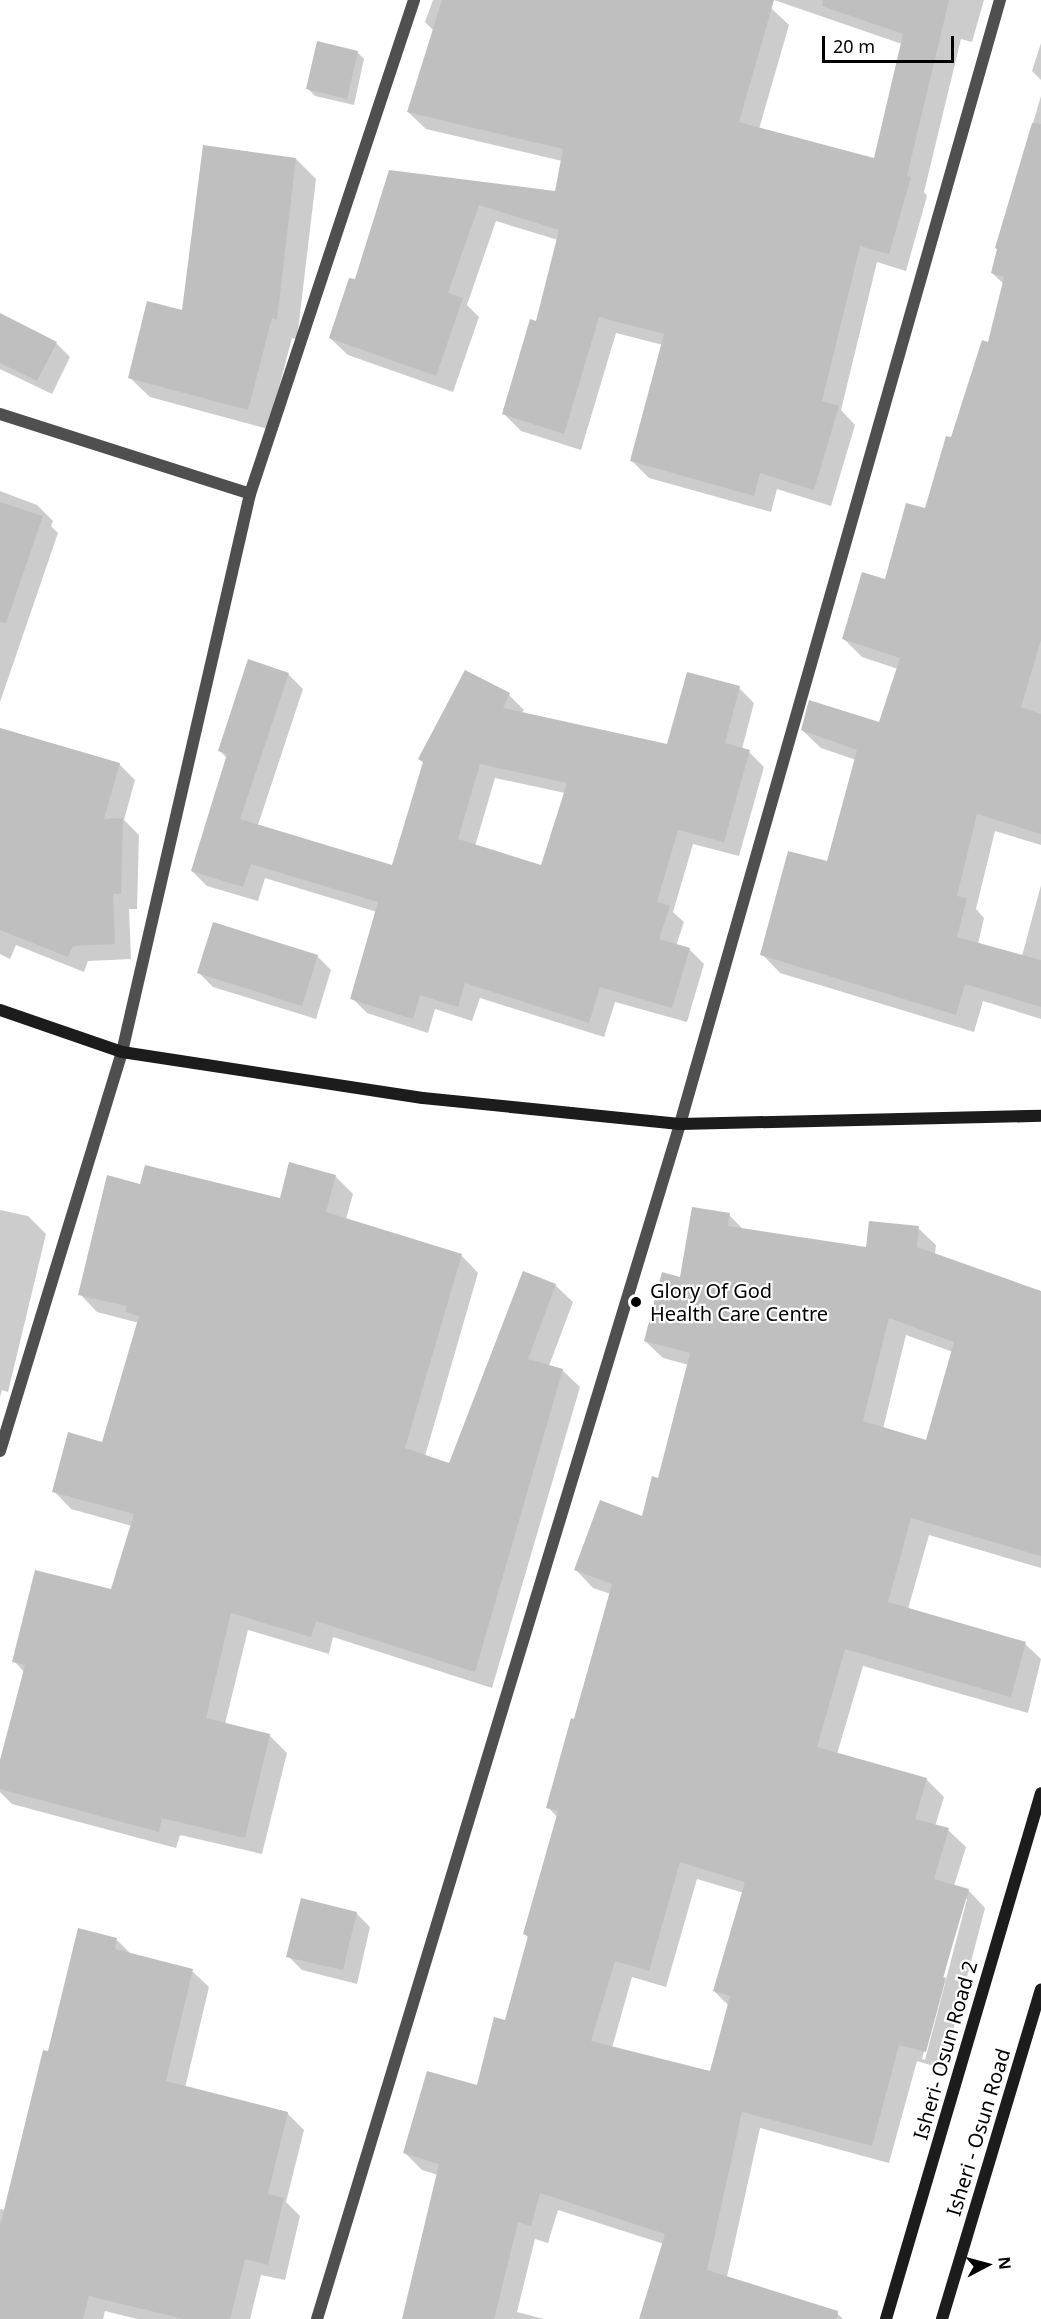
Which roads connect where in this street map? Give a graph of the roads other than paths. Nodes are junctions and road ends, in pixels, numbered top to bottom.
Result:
1 (414, 0) edge
2 (1000, 0) edge
3 (0, 414) edge
4 (250, 494) junction
5 (0, 1010) edge
6 (122, 1052) junction
7 (1041, 1116) edge
8 (680, 1124) junction
9 (0, 1451) edge
10 (1041, 1793) edge
11 (1041, 1990) edge
12 (317, 2319) edge
13 (886, 2319) edge
14 (942, 2319) edge

1 - 4 street
2 - 8 street
3 - 4 street
4 - 6 street
5 - 6 street
6 - 8 street
6 - 9 street
7 - 8 street
8 - 12 street
10 - 13 street, Isheri- Osun Road 2
11 - 14 street, Isheri - Osun Road

